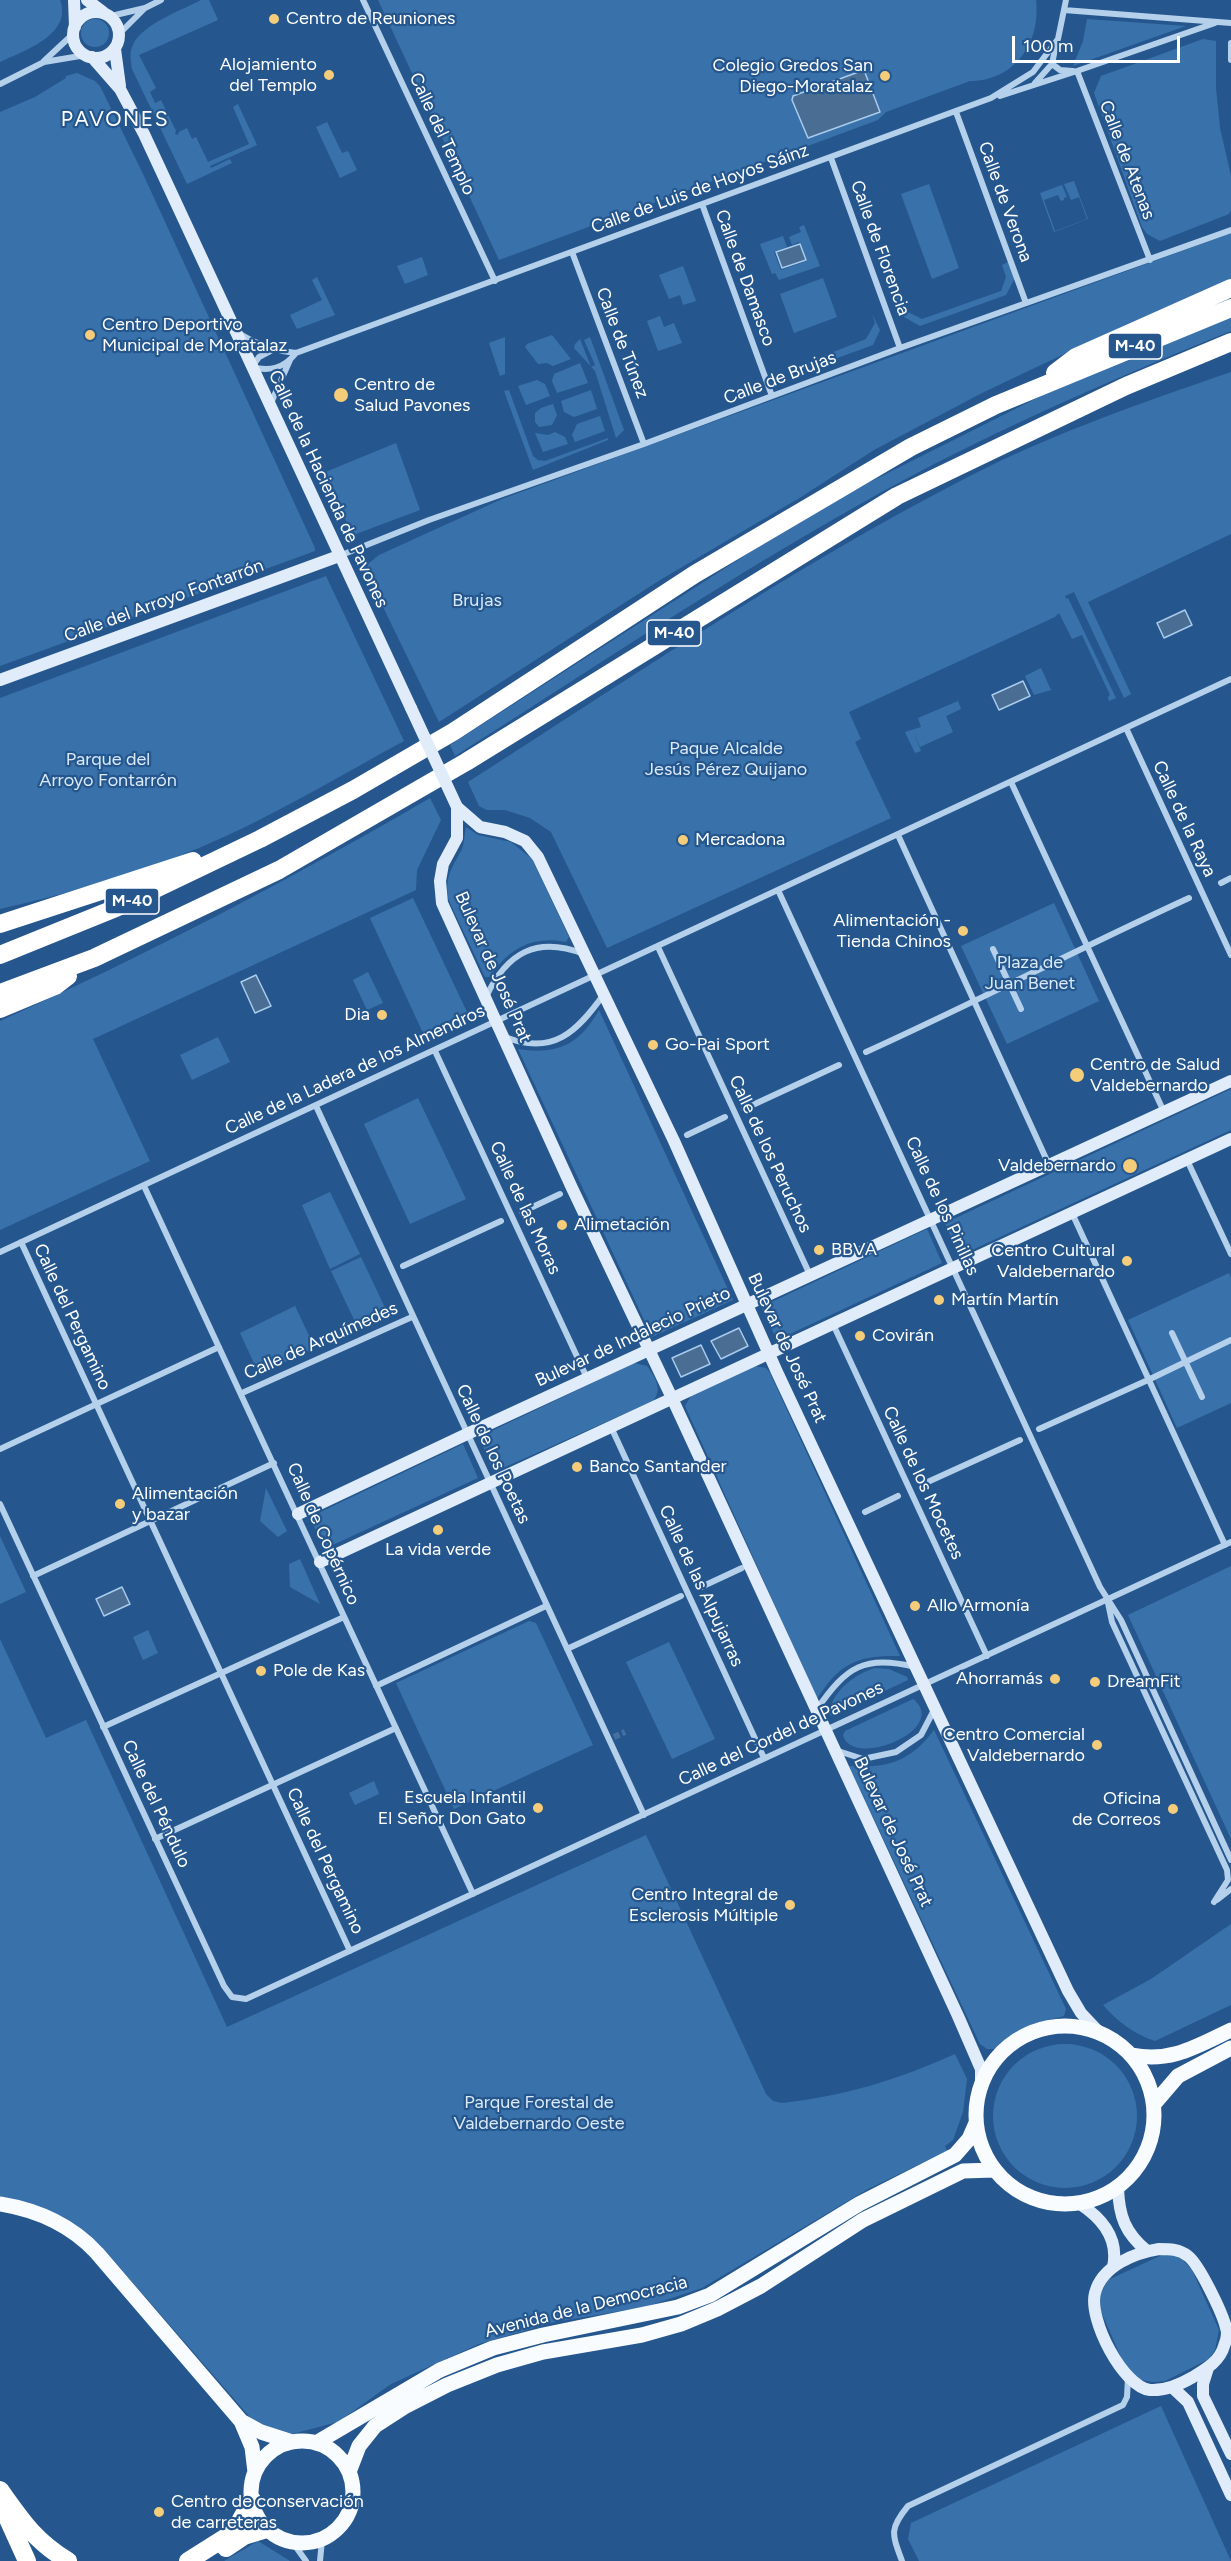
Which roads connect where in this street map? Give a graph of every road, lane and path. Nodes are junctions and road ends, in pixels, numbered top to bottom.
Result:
1 (74, 0) edge
2 (87, 0) edge
3 (160, 0) edge
4 (363, 0) edge
5 (1060, 0) edge
6 (1066, 0) edge
7 (145, 8) junction
8 (1064, 10) junction
9 (107, 14) junction
10 (1215, 23) junction
11 (1231, 23) edge
12 (74, 30) junction
13 (119, 34) junction
14 (1058, 39) junction
15 (1231, 43) edge
16 (115, 49) junction
17 (89, 56) junction
18 (1231, 60) edge
19 (44, 62) junction
20 (1052, 64) junction
21 (1077, 72) junction
22 (0, 84) edge
23 (1031, 86) junction
24 (120, 89) junction
25 (991, 99) junction
26 (956, 112) junction
27 (831, 158) junction
28 (702, 204) junction
29 (1231, 230) edge
30 (572, 252) junction
31 (1150, 260) junction
32 (495, 281) junction
33 (1231, 288) edge
34 (1026, 303) junction
35 (1231, 308) edge
36 (234, 330) junction
37 (1231, 342) edge
38 (900, 348) junction
39 (1231, 348) edge
40 (274, 349) junction
41 (296, 353) junction
42 (1190, 359) junction
43 (290, 360) junction
44 (252, 367) junction
45 (1039, 386) junction
46 (772, 396) junction
47 (270, 406) junction
48 (644, 444) junction
49 (339, 556) junction
50 (1231, 679) edge
51 (0, 680) edge
52 (1126, 728) junction
53 (1011, 782) junction
54 (457, 807) junction
55 (898, 835) junction
56 (260, 839) junction
57 (1231, 879) edge
58 (1221, 883) dead end
59 (778, 890) junction
60 (1189, 898) dead end
61 (0, 924) edge
62 (1086, 945) junction
63 (658, 947) junction
64 (993, 949) dead end
65 (584, 954) junction
66 (0, 955) edge
67 (1231, 955) edge
68 (94, 958) junction
69 (595, 976) junction
70 (1011, 985) junction
71 (0, 993) edge
72 (604, 994) junction
73 (486, 997) junction
74 (975, 1002) junction
75 (1021, 1009) dead end
76 (0, 1010) edge
77 (496, 1020) junction
78 (504, 1036) junction
79 (435, 1050) junction
80 (866, 1052) dead end
81 (839, 1065) dead end
82 (1231, 1081) edge
83 (316, 1106) junction
84 (744, 1109) dead end
85 (1164, 1112) junction
86 (725, 1118) dead end
87 (687, 1135) dead end
88 (1231, 1139) edge
89 (1187, 1159) junction
90 (1049, 1165) junction
91 (144, 1186) junction
92 (560, 1194) dead end
93 (522, 1212) dead end
94 (1071, 1213) junction
95 (931, 1220) junction
96 (501, 1221) dead end
97 (21, 1242) junction
98 (0, 1252) edge
99 (1231, 1254) edge
100 (403, 1266) dead end
101 (953, 1268) junction
102 (810, 1275) junction
103 (747, 1304) junction
104 (412, 1317) junction
105 (833, 1324) junction
106 (1172, 1333) dead end
107 (1231, 1340) edge
108 (219, 1347) junction
109 (649, 1349) junction
110 (769, 1353) junction
111 (1186, 1361) junction
112 (587, 1378) junction
113 (1149, 1380) junction
114 (242, 1393) junction
115 (1202, 1397) dead end
116 (672, 1398) junction
117 (96, 1404) junction
118 (611, 1427) junction
119 (1039, 1429) dead end
120 (467, 1434) junction
121 (1020, 1440) dead end
122 (0, 1449) edge
123 (274, 1463) junction
124 (489, 1483) junction
125 (921, 1485) dead end
126 (898, 1496) dead end
127 (0, 1504) edge
128 (865, 1512) dead end
129 (298, 1514) junction
130 (151, 1520) junction
131 (1228, 1544) edge
132 (320, 1562) junction
133 (742, 1568) dead end
134 (33, 1576) junction
135 (699, 1588) dead end
136 (681, 1596) dead end
137 (1107, 1600) junction
138 (546, 1606) junction
139 (344, 1617) junction
140 (567, 1649) junction
141 (987, 1656) junction
142 (917, 1667) junction
143 (220, 1672) junction
144 (925, 1684) junction
145 (376, 1686) junction
146 (935, 1708) junction
147 (816, 1710) junction
148 (104, 1727) junction
149 (396, 1728) junction
150 (826, 1730) junction
151 (835, 1749) junction
152 (764, 1758) junction
153 (273, 1784) junction
154 (644, 1815) junction
155 (155, 1839) junction
156 (1231, 1860) edge
157 (1231, 1889) edge
158 (473, 1894) junction
159 (350, 1951) junction
160 (1231, 2030) edge
161 (1098, 2031) junction
162 (1231, 2048) edge
163 (1132, 2055) junction
164 (981, 2084) junction
165 (1154, 2104) junction
166 (976, 2123) junction
167 (994, 2170) junction
168 (1118, 2188) junction
169 (0, 2204) edge
170 (1080, 2204) junction
171 (0, 2214) edge
172 (1147, 2251) junction
173 (1113, 2267) junction
174 (109, 2269) junction
175 (1227, 2349) edge
176 (1208, 2368) junction
177 (1128, 2378) junction
178 (1172, 2387) junction
179 (241, 2421) junction
180 (292, 2442) junction
181 (316, 2443) junction
182 (1231, 2454) edge
183 (255, 2472) junction
184 (349, 2472) junction
185 (0, 2490) edge
186 (1231, 2495) edge
187 (0, 2500) edge
188 (252, 2500) junction
189 (267, 2529) junction
190 (322, 2540) junction
191 (293, 2543) junction
192 (27, 2561) edge
193 (68, 2561) edge
194 (188, 2561) edge
195 (207, 2561) edge
196 (306, 2561) edge
197 (320, 2561) edge
198 (902, 2561) edge

1 - 12 street
2 - 9 street
3 - 7 street
4 - 32 street, Calle del Templo
5 - 8 street
6 - 8 street, Calle de Luis de Hoyos Sáinz
7 - 9 street
7 - 13 street
8 - 10 street
8 - 14 street, Calle de Luis de Hoyos Sáinz
9 - 12 street
9 - 13 street
10 - 11 street
10 - 21 street
12 - 17 street
12 - 19 street
13 - 16 street
14 - 20 street
14 - 25 street, Calle de Luis de Hoyos Sáinz
15 - 18 street
16 - 17 street
16 - 24 street, Calle de la Hacienda de Pavones
17 - 19 street
17 - 24 street, Calle de la Hacienda de Pavones
19 - 22 street
20 - 21 street
20 - 23 street
21 - 23 street
21 - 31 street, Calle de Atenas
23 - 25 street
24 - 36 street, Calle de la Hacienda de Pavones
25 - 26 street, Calle de Luis de Hoyos Sáinz
26 - 27 street, Calle de Luis de Hoyos Sáinz
26 - 34 street, Calle de Verona
27 - 28 street, Calle de Luis de Hoyos Sáinz
27 - 38 street, Calle de Florencia
28 - 30 street, Calle de Luis de Hoyos Sáinz
28 - 46 street, Calle de Damasco
29 - 31 street, Calle de Brujas
30 - 32 street, Calle de Luis de Hoyos Sáinz
30 - 48 street, Calle de Túnez
31 - 34 street, Calle de Brujas
32 - 41 street, Calle de Luis de Hoyos Sáinz
33 - 45 highway
34 - 38 street, Calle de Brujas
35 - 45 highway, M-40
36 - 40 street
36 - 44 street, Calle de la Hacienda de Pavones
37 - 42 highway, M-40
38 - 46 street, Calle de Brujas
39 - 42 highway
40 - 41 street
40 - 44 street
41 - 43 street, Calle de Luis de Hoyos Sáinz
42 - 68 highway, M-40
43 - 44 street
43 - 47 street, Calle de Luis de Hoyos Sáinz
44 - 47 street, Calle de la Hacienda de Pavones
45 - 56 highway, M-40
46 - 48 street, Calle de Brujas
47 - 49 street, Calle de la Hacienda de Pavones
48 - 49 street, Calle de Brujas
49 - 51 street, Calle del Arroyo Fontarrón
49 - 54 street, Calle de la Hacienda de Pavones, bridge
50 - 52 street, Calle de la Ladera de los Almendros
52 - 53 street, Calle de la Ladera de los Almendros
52 - 67 street, Calle de la Raya
53 - 55 street, Calle de la Ladera de los Almendros
53 - 62 street
54 - 65 street, Bulevar de José Prat
54 - 73 street, Bulevar de José Prat
55 - 59 street, Calle de la Ladera de los Almendros
55 - 74 street
56 - 61 highway
56 - 66 highway, M-40
57 - 58 street
59 - 63 street, Calle de la Ladera de los Almendros
59 - 95 street, Calle de los Pinillas
60 - 62 street
62 - 70 street
62 - 85 street
63 - 69 street, Calle de la Ladera de los Almendros
63 - 102 street, Calle de los Peruchos
64 - 70 street
65 - 69 street, Bulevar de José Prat
65 - 73 street, Calle de la Ladera de los Almendros
68 - 71 highway, M-40
68 - 76 highway
69 - 72 street, Bulevar de José Prat
69 - 77 street, Calle de la Ladera de los Almendros
70 - 74 street
70 - 75 street
72 - 78 street, Calle de la Ladera de los Almendros
72 - 103 street, Bulevar de José Prat
73 - 77 street, Bulevar de José Prat
74 - 80 street
74 - 90 street
77 - 78 street, Bulevar de José Prat
77 - 79 street, Calle de la Ladera de los Almendros
78 - 109 street, Bulevar de José Prat
79 - 83 street, Calle de la Ladera de los Almendros
79 - 112 street, Calle de las Moras
81 - 84 street
82 - 85 street, Bulevar de Indalecio Prieto
83 - 91 street, Calle de la Ladera de los Almendros
83 - 104 street, Calle de los Poetas
85 - 90 street, Bulevar de Indalecio Prieto
86 - 87 street
88 - 89 street
89 - 94 street
89 - 99 street
90 - 95 street, Bulevar de Indalecio Prieto
91 - 97 street, Calle de la Ladera de los Almendros
91 - 108 street, Calle de Copérnico
92 - 93 street
94 - 101 street
94 - 113 street, Calle del Cordel de Pavones
95 - 101 street, Calle de los Pinillas
95 - 102 street, Bulevar de Indalecio Prieto
96 - 100 street
97 - 98 street
97 - 117 street, Calle del Pergamino
101 - 105 street
101 - 137 street, Calle de los Pinillas
102 - 103 street, Bulevar de Indalecio Prieto
103 - 109 street, Bulevar de Indalecio Prieto
103 - 110 street, Bulevar de José Prat
104 - 114 street, Calle de Arquímedes
104 - 120 street, Calle de los Poetas
105 - 110 street
105 - 141 street, Calle de los Mocetes
106 - 111 street
107 - 111 street
108 - 114 street, Calle de Copérnico
108 - 117 street, Calle del Pergamino
109 - 112 street, Bulevar de Indalecio Prieto
109 - 116 street, Bulevar de José Prat
110 - 116 street
110 - 142 street, Bulevar de José Prat
111 - 113 street
111 - 115 street
112 - 120 street, Bulevar de Indalecio Prieto
113 - 119 street
113 - 131 street, Calle del Cordel de Pavones
114 - 123 street, Calle de Copérnico
116 - 118 street
116 - 147 street, Bulevar de José Prat
117 - 122 street, Calle del Pergamino
117 - 130 street, Calle del Pergamino
118 - 124 street
118 - 152 street, Calle de las Alpujarras
120 - 124 street, Calle de los Poetas
120 - 129 street, Bulevar de Indalecio Prieto
121 - 125 street
123 - 129 street, Calle de Copérnico
123 - 130 street
124 - 132 street
124 - 138 street, Calle de los Poetas
126 - 128 street
127 - 134 street, Calle del Péndulo
129 - 132 street, Calle de Copérnico
130 - 134 street
130 - 143 street, Calle del Pergamino
131 - 137 street, Calle del Cordel de Pavones
132 - 139 street, Calle de Copérnico
133 - 135 street
134 - 148 street, Calle del Péndulo
136 - 140 street
137 - 141 street, Calle del Cordel de Pavones
137 - 156 street, Calle de los Pinillas
137 - 157 street, Calle de los Pinillas
138 - 140 street, Calle de los Poetas
138 - 145 street
139 - 143 street
139 - 145 street, Calle de Copérnico
140 - 154 street, Calle de los Poetas
141 - 144 street, Calle del Cordel de Pavones
142 - 144 street, Bulevar de José Prat
142 - 147 street
143 - 148 street
143 - 153 street, Calle del Pergamino
144 - 146 street, Bulevar de José Prat
144 - 150 street, Calle del Cordel de Pavones
145 - 149 street, Calle de Copérnico
146 - 151 street
146 - 161 street, Bulevar de José Prat
147 - 150 street, Bulevar de José Prat
148 - 155 street, Calle del Péndulo
149 - 153 street, Calle del Pergamino
149 - 158 street, Calle de Copérnico
150 - 151 street, Bulevar de José Prat
150 - 152 street, Calle del Cordel de Pavones
151 - 164 street, Bulevar de José Prat
152 - 154 street, Calle del Cordel de Pavones
153 - 155 street, Calle del Pergamino
153 - 159 street, Calle del Pergamino
154 - 158 street, Calle del Cordel de Pavones
155 - 159 street, Calle del Péndulo
158 - 159 street, Calle del Cordel de Pavones
160 - 163 main road
161 - 163 main road
161 - 164 main road
162 - 165 main road
163 - 165 main road
164 - 166 main road
165 - 168 main road
166 - 167 main road
166 - 181 main road, Avenida de la Democracia
167 - 170 main road
167 - 184 main road, Avenida de la Democracia
168 - 170 main road
168 - 172 street
169 - 174 main road
170 - 173 street
171 - 174 main road
172 - 173 street
172 - 175 street
173 - 177 street
174 - 179 main road
175 - 176 street
176 - 178 street
176 - 182 street
177 - 178 street
177 - 198 street
178 - 186 street
179 - 180 main road
179 - 183 main road
180 - 181 main road
180 - 183 main road
181 - 184 main road
183 - 188 main road
184 - 190 main road
185 - 193 highway
187 - 192 highway
188 - 189 main road
188 - 194 highway
189 - 191 main road
189 - 195 highway
190 - 191 main road
190 - 197 street
191 - 196 street

